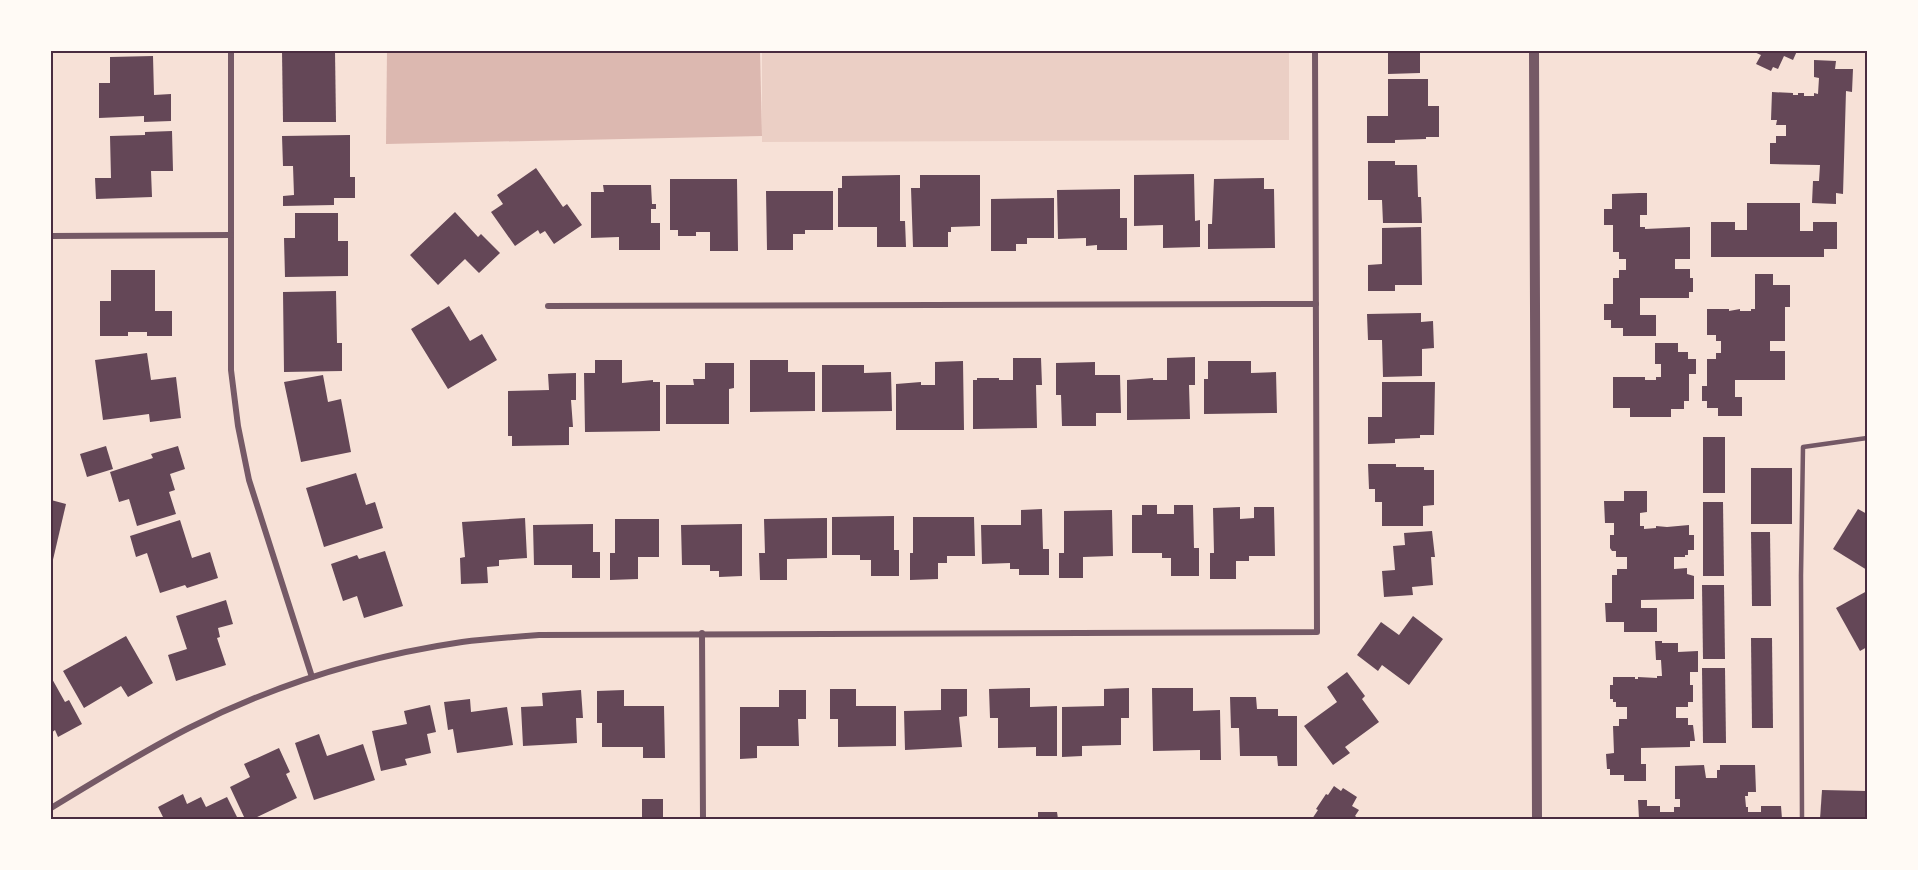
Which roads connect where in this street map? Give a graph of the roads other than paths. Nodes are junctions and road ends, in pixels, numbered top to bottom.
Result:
1 (231, 51) edge
2 (1315, 51) edge
3 (1534, 51) edge
4 (231, 235) junction
5 (51, 236) edge
6 (1316, 304) junction
7 (548, 306) dead end
8 (1867, 438) edge
9 (702, 633) junction
10 (312, 677) junction
11 (51, 808) edge
12 (703, 819) edge
13 (1537, 819) edge
14 (1802, 819) edge

1 - 4 street
2 - 6 street
3 - 13 street
4 - 5 street
4 - 10 street
6 - 7 street
6 - 9 street
8 - 14 lane
9 - 10 street
9 - 12 street
10 - 11 street

